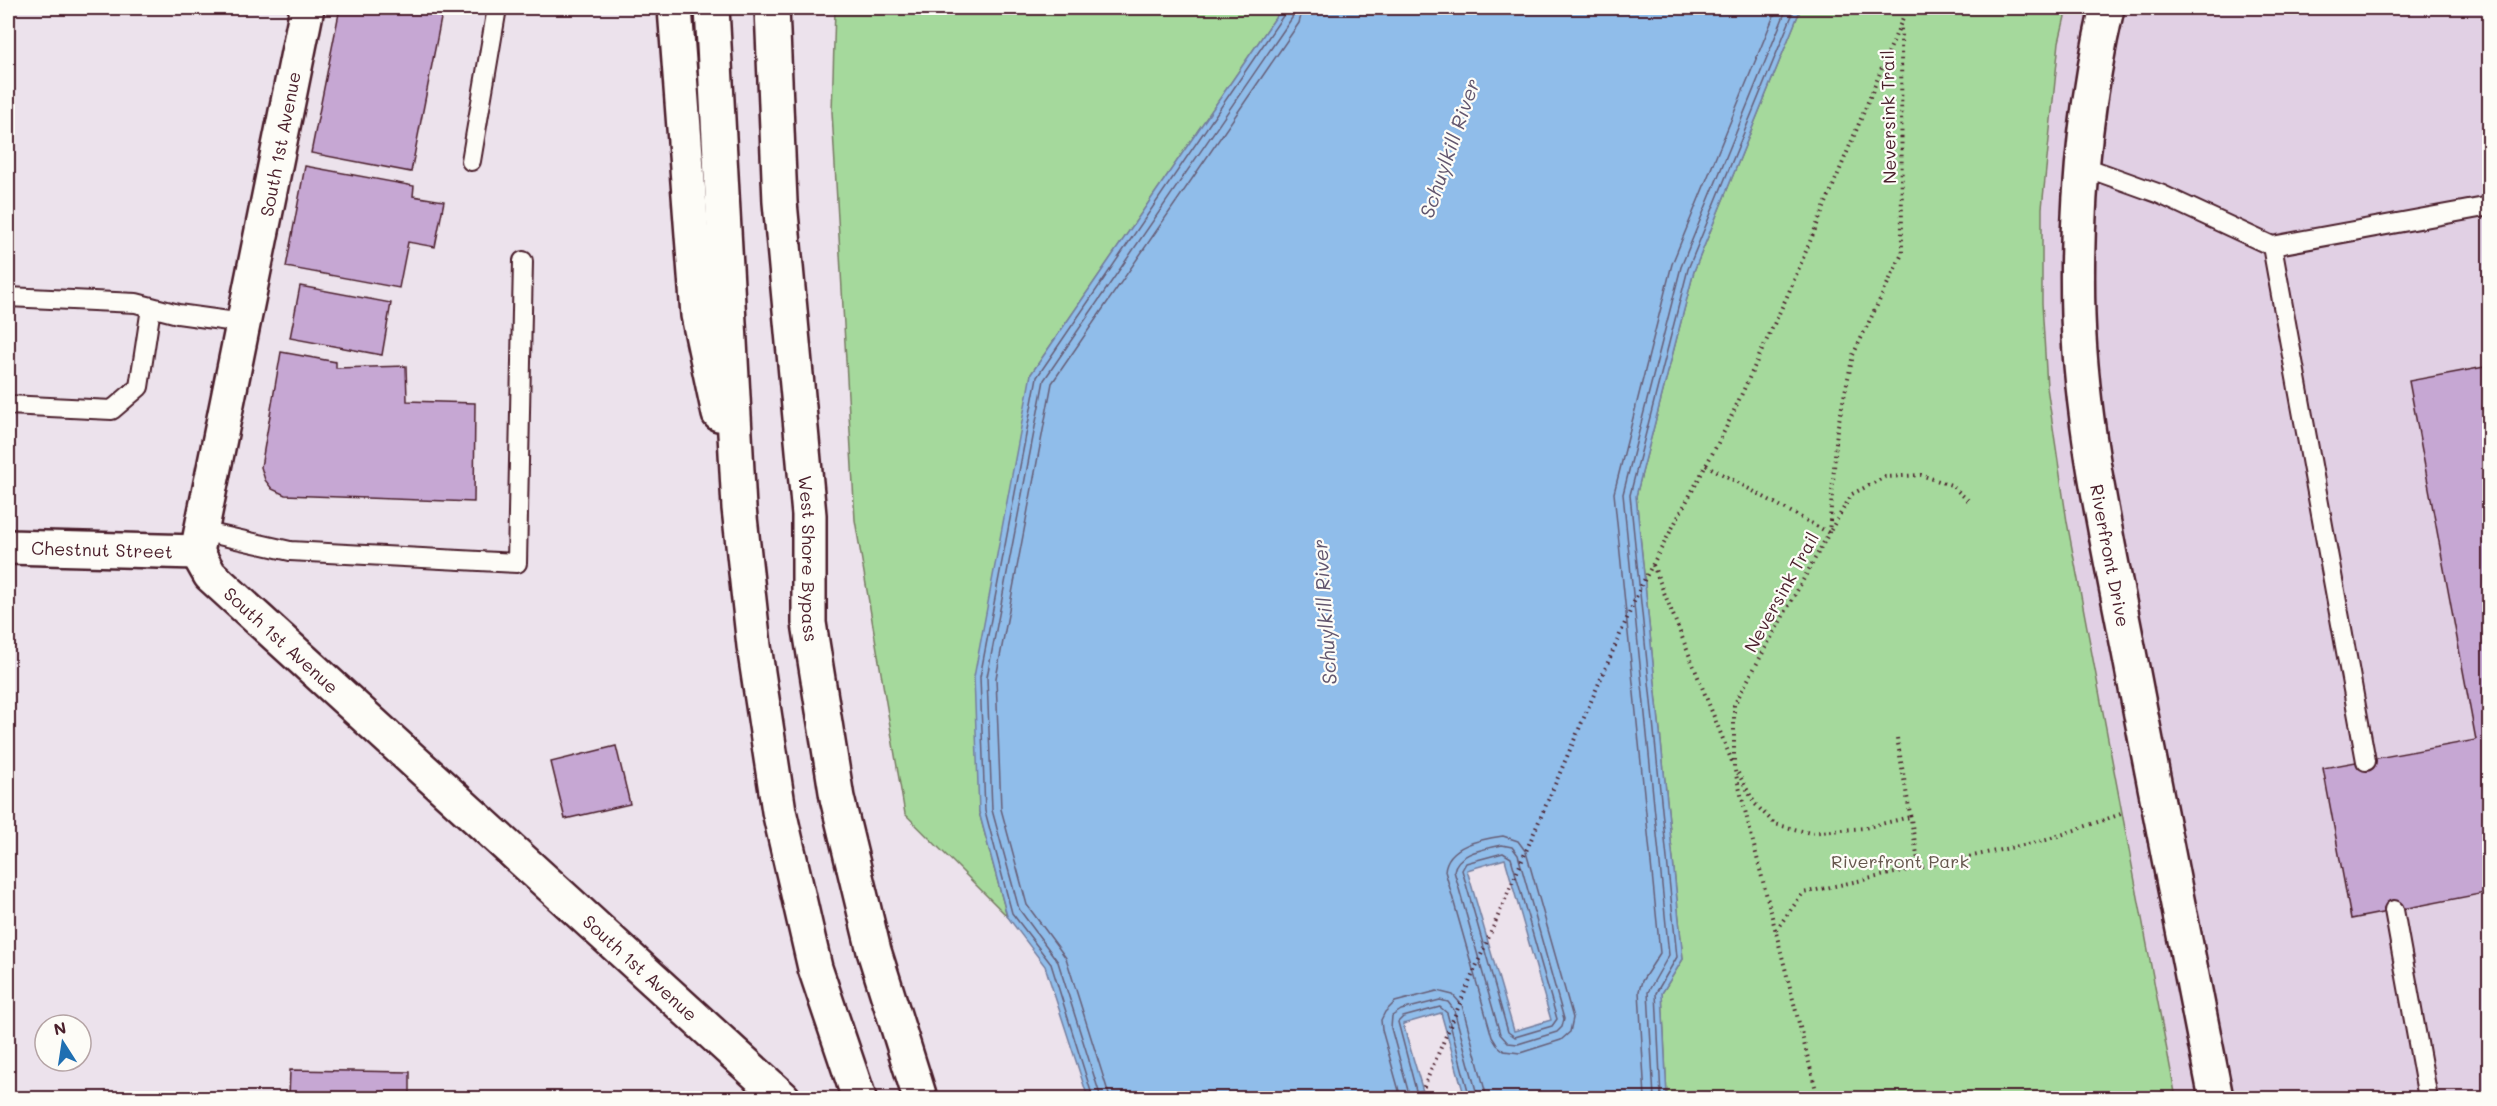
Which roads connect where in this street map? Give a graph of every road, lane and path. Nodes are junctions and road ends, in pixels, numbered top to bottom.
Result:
1 (307, 8) edge
2 (497, 8) edge
3 (675, 8) edge
4 (712, 8) edge
5 (774, 8) edge
6 (1907, 8) edge
7 (2107, 8) edge
8 (1900, 23) junction
9 (471, 161) dead end
10 (2082, 166) junction
11 (2490, 206) edge
12 (2272, 246) junction
13 (523, 261) dead end
14 (8, 297) edge
15 (151, 308) junction
16 (243, 323) junction
17 (8, 405) edge
18 (1706, 465) junction
19 (1971, 503) dead end
20 (739, 508) junction
21 (1829, 533) junction
22 (199, 542) junction
23 (8, 547) edge
24 (1652, 564) junction
25 (1897, 738) dead end
26 (2366, 761) dead end
27 (1734, 767) junction
28 (2158, 802) junction
29 (1910, 817) junction
30 (1919, 866) junction
31 (2394, 910) dead end
32 (1775, 930) junction
33 (783, 1098) edge
34 (859, 1098) edge
35 (920, 1098) edge
36 (1419, 1098) edge
37 (1818, 1098) edge
38 (2216, 1098) edge
39 (2428, 1098) edge

1 - 16 main road, South 1st Avenue
2 - 9 lane
3 - 20 main road
4 - 20 main road
5 - 35 main road, West Shore Bypass
6 - 8 path
7 - 10 main road, Riverfront Drive
8 - 18 path
8 - 21 path, Neversink Trail
10 - 12 lane
10 - 28 main road, Riverfront Drive
11 - 12 lane
12 - 26 lane
13 - 22 lane
14 - 15 lane
15 - 16 lane
15 - 17 lane
16 - 22 main road, South 1st Avenue
18 - 21 path
18 - 24 path
19 - 21 path
20 - 34 main road
21 - 27 path, Neversink Trail
22 - 23 main road, Chestnut Street
22 - 33 main road, South 1st Avenue
24 - 27 path
24 - 36 path
25 - 29 path
27 - 29 path
27 - 32 path, Neversink Trail
28 - 30 path
28 - 38 main road, Riverfront Drive
29 - 30 path
30 - 32 path
31 - 39 lane
32 - 37 path, Neversink Trail

